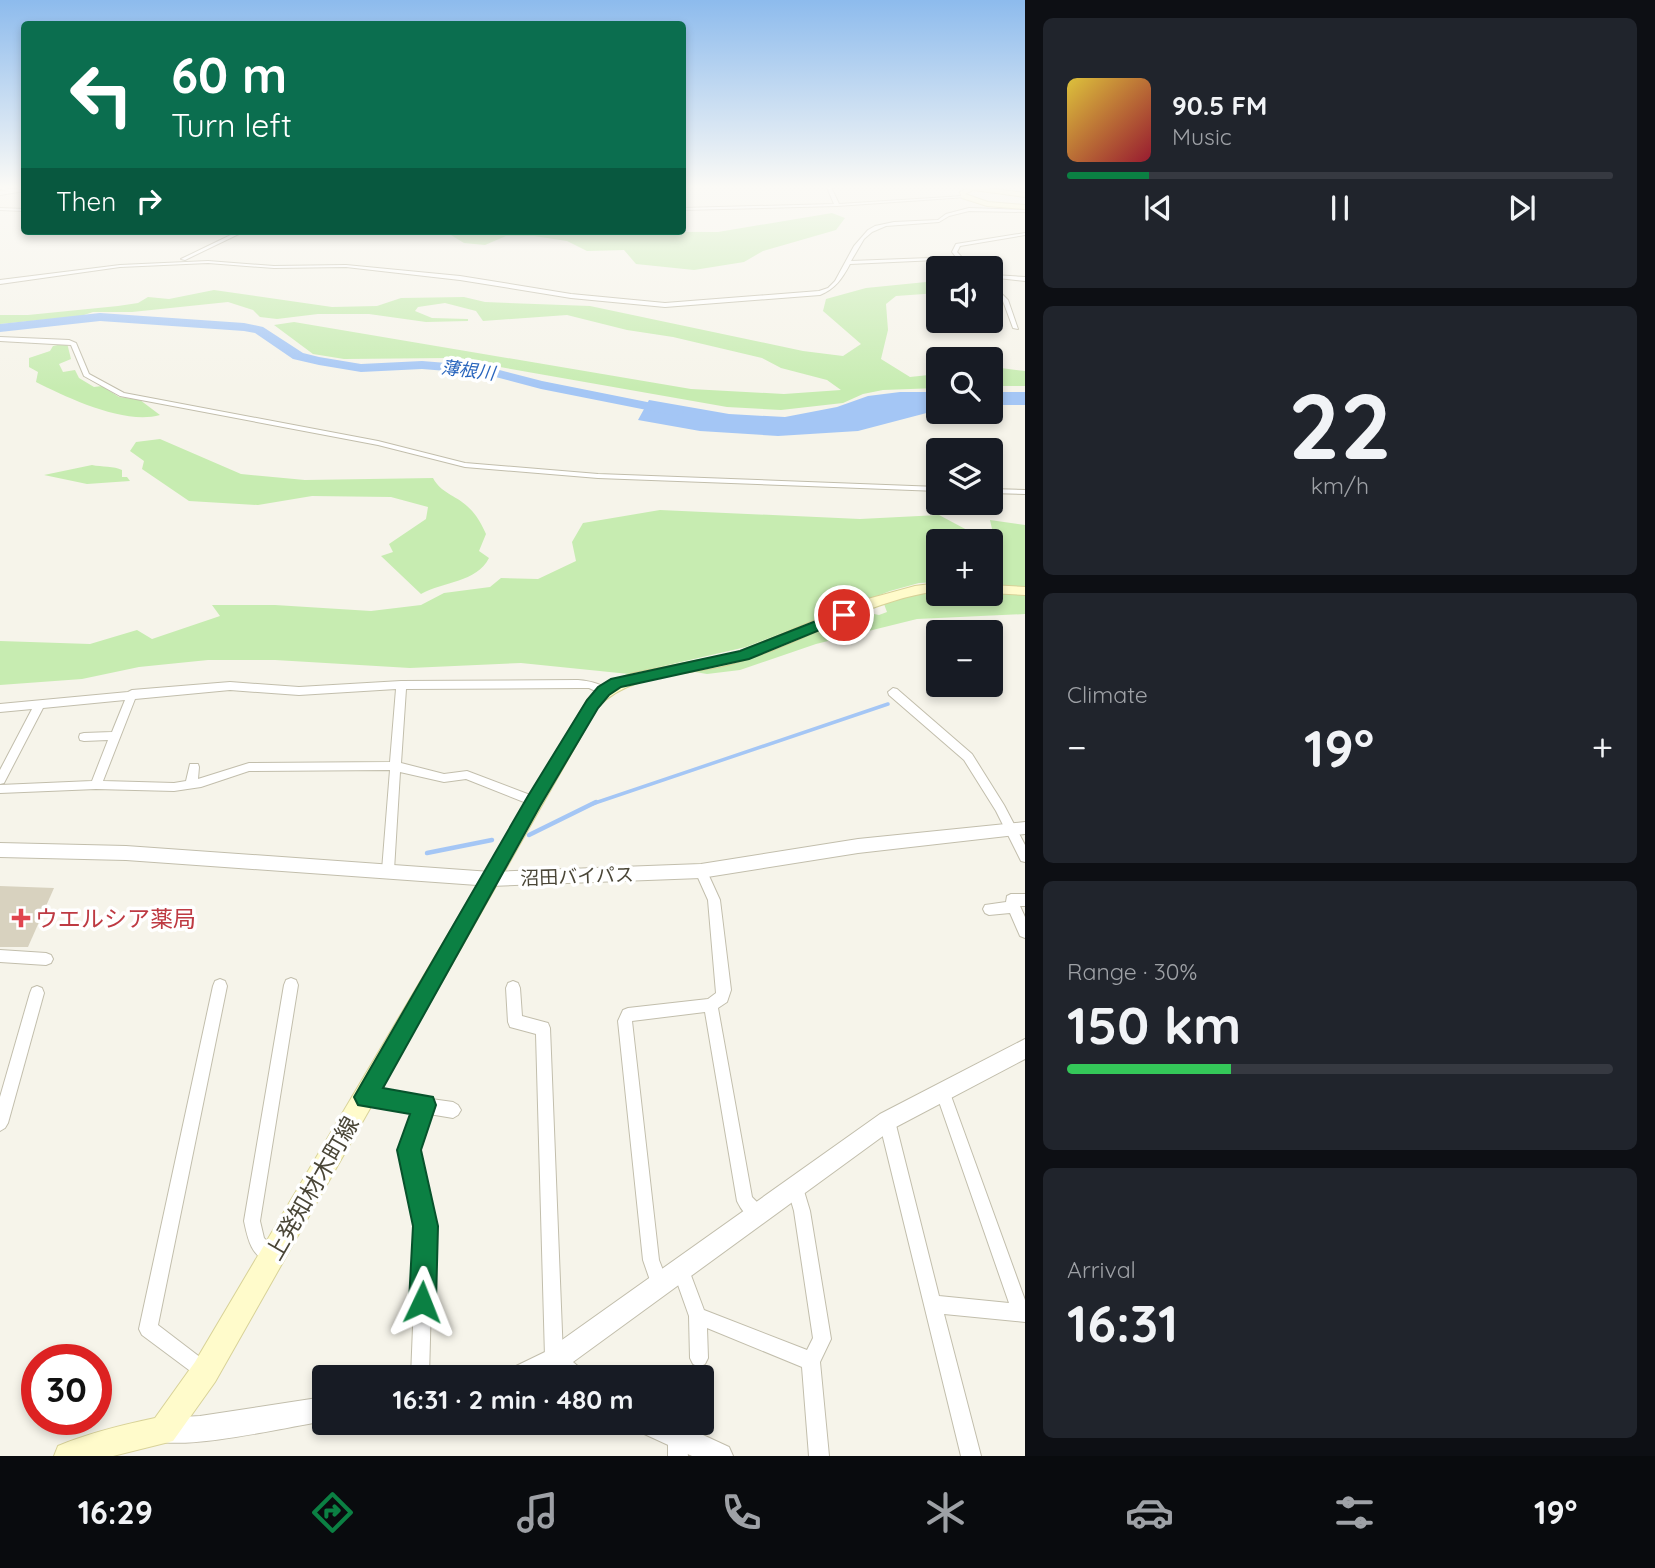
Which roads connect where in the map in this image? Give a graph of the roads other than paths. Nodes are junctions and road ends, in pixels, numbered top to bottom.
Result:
1 (196, 253) edge
2 (854, 253) edge
3 (926, 259) edge
4 (176, 262) junction
5 (848, 263) junction
6 (1003, 277) edge
7 (1025, 279) edge
8 (0, 282) edge
9 (1003, 298) edge
10 (1016, 328) dead end
11 (0, 339) edge
12 (926, 489) edge
13 (1003, 491) edge
14 (1025, 492) edge
15 (926, 589) edge
16 (1003, 590) edge
17 (1025, 592) edge
18 (401, 685) junction
19 (604, 691) junction
20 (893, 692) dead end
21 (132, 694) junction
22 (40, 704) junction
23 (0, 708) edge
24 (116, 736) junction
25 (84, 737) dead end
26 (394, 766) junction
27 (194, 767) dead end
28 (0, 780) edge
29 (96, 785) junction
30 (191, 785) junction
31 (0, 789) edge
32 (534, 801) junction
33 (1018, 829) edge
34 (0, 850) edge
35 (1025, 858) edge
36 (388, 870) junction
37 (701, 872) junction
38 (491, 879) junction
39 (1019, 904) edge
40 (989, 909) dead end
41 (1025, 932) edge
42 (0, 956) edge
43 (46, 959) dead end
44 (291, 985) dead end
45 (220, 986) dead end
46 (513, 988) dead end
47 (37, 993) dead end
48 (710, 1005) junction
49 (1025, 1049) edge
50 (943, 1093) junction
51 (366, 1097) junction
52 (425, 1105) junction
53 (453, 1110) dead end
54 (887, 1121) junction
55 (0, 1123) edge
56 (795, 1187) junction
57 (757, 1214) junction
58 (272, 1257) junction
59 (680, 1268) junction
60 (659, 1283) junction
61 (934, 1304) junction
62 (1023, 1313) edge
63 (698, 1316) junction
64 (699, 1358) dead end
65 (811, 1361) junction
66 (420, 1365) edge
67 (563, 1365) edge
68 (567, 1365) edge
69 (205, 1372) junction
70 (312, 1411) edge
71 (163, 1431) junction
72 (664, 1435) edge
73 (678, 1446) edge
74 (120, 1448) edge
75 (68, 1456) edge
76 (720, 1456) edge
77 (819, 1456) edge
78 (971, 1456) edge

1 - 4 street
2 - 5 street
3 - 5 street
4 - 5 street
4 - 8 street
6 - 7 street
9 - 10 street
11 - 12 street
13 - 14 street
15 - 19 main road
16 - 17 main road
18 - 19 street
18 - 21 street
18 - 26 street
19 - 32 main road, 上発知材木町線
20 - 33 street
21 - 22 street
21 - 24 street
22 - 23 street
22 - 28 street
24 - 25 street
24 - 29 street
26 - 30 street
26 - 32 street
26 - 36 street
27 - 30 street
29 - 30 street
29 - 31 street
32 - 38 main road, 上発知材木町線
33 - 35 street
33 - 37 street, 沼田バイパス
34 - 36 street, 沼田バイパス
36 - 38 street, 沼田バイパス
37 - 38 street, 沼田バイパス
37 - 48 street
38 - 51 main road, 上発知材木町線
39 - 40 street
39 - 41 street
42 - 43 street
44 - 58 street
45 - 69 street
46 - 67 street
47 - 55 street
48 - 57 street
48 - 60 street
49 - 50 street
50 - 54 street
50 - 62 street
51 - 52 street
51 - 58 main road, 上発知材木町線
52 - 53 street
52 - 66 street
54 - 56 street
54 - 61 street
56 - 57 street
56 - 65 street
57 - 59 street
58 - 69 main road, 上発知材木町線
59 - 60 street
59 - 63 street
60 - 68 street
61 - 62 street
61 - 78 street
63 - 64 street
63 - 65 street
65 - 77 street
69 - 71 main road, 上発知材木町線
70 - 71 street
71 - 74 main road
72 - 73 street
73 - 76 street
74 - 75 main road

